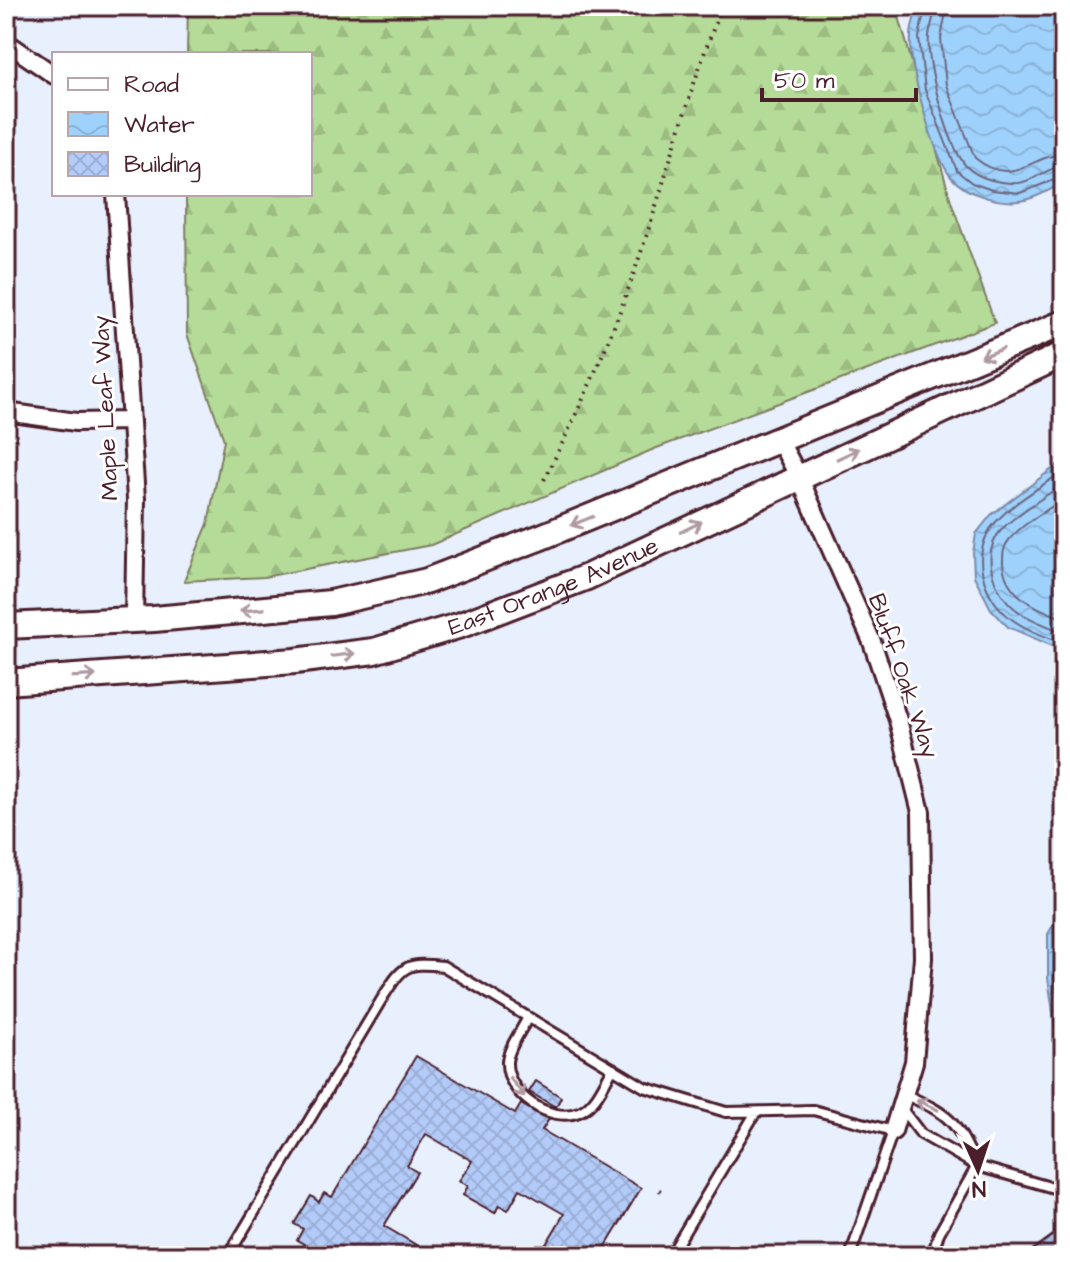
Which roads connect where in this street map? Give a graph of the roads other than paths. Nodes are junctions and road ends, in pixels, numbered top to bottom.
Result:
1 (6, 42) edge
2 (52, 74) edge
3 (116, 196) edge
4 (1064, 323) edge
5 (1064, 354) edge
6 (6, 412) edge
7 (131, 421) junction
8 (779, 440) junction
9 (799, 477) junction
10 (134, 620) junction
11 (6, 626) edge
12 (6, 682) edge
13 (528, 1017) junction
14 (613, 1068) junction
15 (902, 1100) junction
16 (756, 1112) junction
17 (893, 1131) junction
18 (977, 1166) junction
19 (1064, 1191) edge
20 (228, 1256) edge
21 (670, 1256) edge
22 (850, 1256) edge
23 (932, 1256) edge

1 - 2 street
3 - 7 street, Maple Leaf Way
4 -> 8 street, East Orange Avenue
9 -> 5 street, East Orange Avenue
6 - 7 street
7 - 10 street, Maple Leaf Way
8 - 9 street, Bluff Oak Way
8 -> 10 street, East Orange Avenue
12 -> 9 street, East Orange Avenue
9 - 15 street, Bluff Oak Way
10 - 11 street, East Orange Avenue
13 - 14 lane
13 -> 14 lane
13 - 20 lane
14 - 16 lane
15 - 17 street, Bluff Oak Way
15 - 18 lane
18 -> 15 lane
16 - 17 lane
16 - 21 lane
17 - 22 lane
18 - 19 lane
18 - 23 lane

